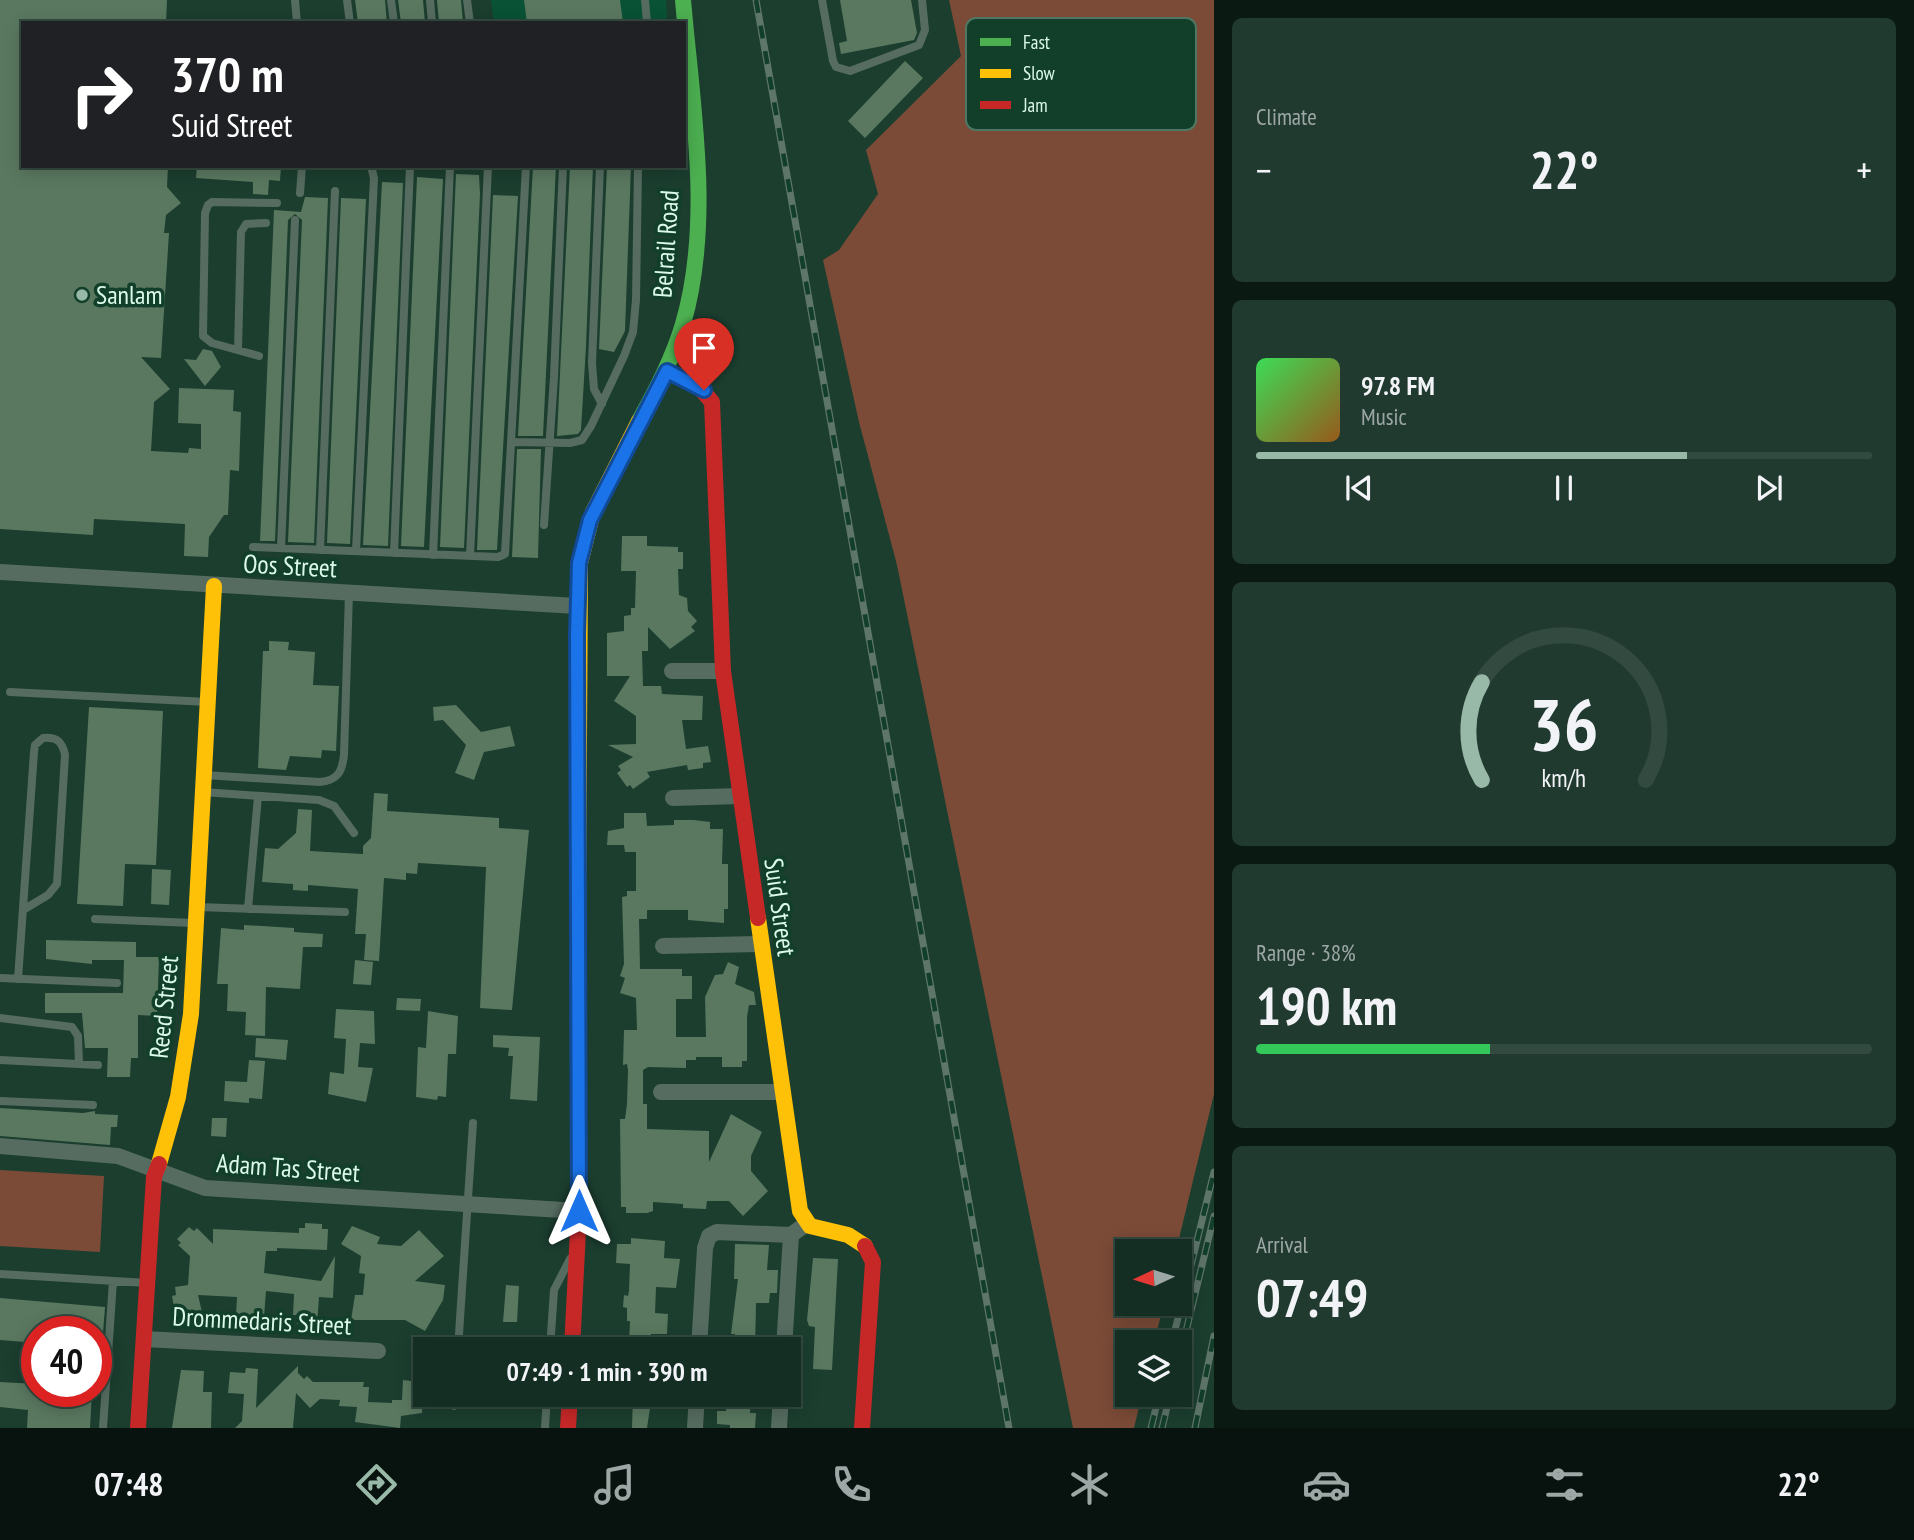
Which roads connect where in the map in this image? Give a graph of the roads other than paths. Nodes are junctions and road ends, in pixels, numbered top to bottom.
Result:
1 (295, 0) edge
2 (347, 0) edge
3 (391, 0) edge
4 (429, 0) edge
5 (467, 0) edge
6 (645, 0) edge
7 (683, 0) edge
8 (822, 0) edge
9 (922, 0) edge
10 (297, 21) edge
11 (350, 21) edge
12 (394, 21) edge
13 (432, 21) edge
14 (470, 21) edge
15 (647, 21) edge
16 (684, 21) edge
17 (686, 46) edge
18 (302, 168) edge
19 (372, 168) edge
20 (410, 168) edge
21 (450, 168) edge
22 (488, 168) edge
23 (526, 168) edge
24 (563, 168) edge
25 (600, 168) edge
26 (638, 168) edge
27 (335, 191) dead end
28 (300, 193) dead end
29 (277, 203) dead end
30 (295, 220) dead end
31 (266, 223) dead end
32 (238, 350) junction
33 (259, 356) dead end
34 (667, 371) junction
35 (602, 404) junction
36 (512, 442) junction
37 (549, 442) junction
38 (544, 525) dead end
39 (253, 547) dead end
40 (281, 548) junction
41 (320, 550) junction
42 (356, 551) junction
43 (394, 553) junction
44 (433, 555) junction
45 (470, 556) junction
46 (0, 572) edge
47 (214, 586) junction
48 (349, 593) junction
49 (577, 606) junction
50 (672, 671) dead end
51 (723, 671) junction
52 (10, 692) dead end
53 (208, 702) junction
54 (204, 775) junction
55 (203, 792) junction
56 (258, 796) junction
57 (740, 796) junction
58 (673, 798) dead end
59 (354, 833) dead end
60 (248, 909) junction
61 (23, 910) junction
62 (345, 912) dead end
63 (197, 915) junction
64 (95, 919) dead end
65 (760, 944) junction
66 (663, 946) dead end
67 (0, 978) edge
68 (18, 979) junction
69 (117, 983) dead end
70 (0, 1017) edge
71 (0, 1060) edge
72 (79, 1064) junction
73 (98, 1065) dead end
74 (782, 1091) junction
75 (662, 1092) dead end
76 (0, 1101) edge
77 (93, 1105) dead end
78 (472, 1124) dead end
79 (0, 1146) edge
80 (157, 1170) junction
81 (469, 1203) junction
82 (579, 1211) junction
83 (806, 1224) junction
84 (791, 1235) junction
85 (578, 1248) junction
86 (0, 1274) edge
87 (113, 1281) junction
88 (147, 1283) junction
89 (459, 1337) edge
90 (551, 1337) edge
91 (573, 1337) edge
92 (700, 1337) edge
93 (785, 1337) edge
94 (144, 1339) junction
95 (378, 1351) dead end
96 (546, 1407) edge
97 (569, 1407) edge
98 (696, 1407) edge
99 (780, 1407) edge
100 (103, 1428) edge
101 (138, 1428) edge
102 (545, 1428) edge
103 (568, 1428) edge
104 (695, 1428) edge
105 (779, 1428) edge
106 (862, 1428) edge

1 - 10 lane
2 - 11 lane
3 - 12 lane
4 - 13 lane
5 - 14 lane
6 - 15 lane
7 - 16 street, Belrail Road
8 - 9 lane
17 - 34 street, Belrail Road
18 - 28 lane
19 - 42 lane
20 - 43 lane
21 - 44 lane
22 - 45 lane
23 - 36 lane
24 - 37 lane
25 - 35 lane
26 - 35 lane
27 - 41 lane
29 - 32 lane
30 - 40 lane
31 - 32 lane
32 - 33 lane
34 - 49 street, Belrail Road
34 - 51 street, Suid Street
35 - 37 lane
36 - 37 lane
36 - 45 lane
37 - 38 lane
39 - 40 lane
40 - 41 lane
41 - 42 lane
42 - 43 lane
43 - 44 lane
44 - 45 lane
46 - 47 street, Oos Street
47 - 48 street, Oos Street
47 - 53 street, Reed Street
48 - 49 street, Oos Street
48 - 54 lane
49 - 82 street, Belrail Road
50 - 51 street
51 - 57 street, Suid Street
52 - 53 lane
53 - 54 street, Reed Street
54 - 55 street, Reed Street
55 - 56 lane
55 - 63 street, Reed Street
56 - 59 lane
56 - 60 lane
57 - 58 street
57 - 65 street, Suid Street
60 - 62 lane
60 - 63 lane
61 - 61 lane
61 - 68 lane
63 - 64 lane
63 - 80 street, Reed Street
65 - 66 street
65 - 74 street, Suid Street
67 - 68 lane
68 - 69 lane
70 - 72 lane
71 - 72 lane
72 - 73 lane
74 - 75 street
74 - 83 street, Suid Street
76 - 77 lane
78 - 81 lane
79 - 80 street, Adam Tas Street
80 - 81 street, Adam Tas Street
80 - 88 street, Reed Street
81 - 82 street, Adam Tas Street
81 - 89 lane
82 - 85 street, Belrail Road
83 - 84 street
83 - 106 street
84 - 92 street
84 - 93 street
85 - 90 lane
85 - 91 street, Belrail Road
86 - 87 lane
87 - 88 lane
87 - 100 lane
88 - 94 street, Reed Street
94 - 95 street, Drommedaris Street
94 - 101 street, Reed Street
96 - 102 lane
97 - 103 street
98 - 104 street
99 - 105 street

